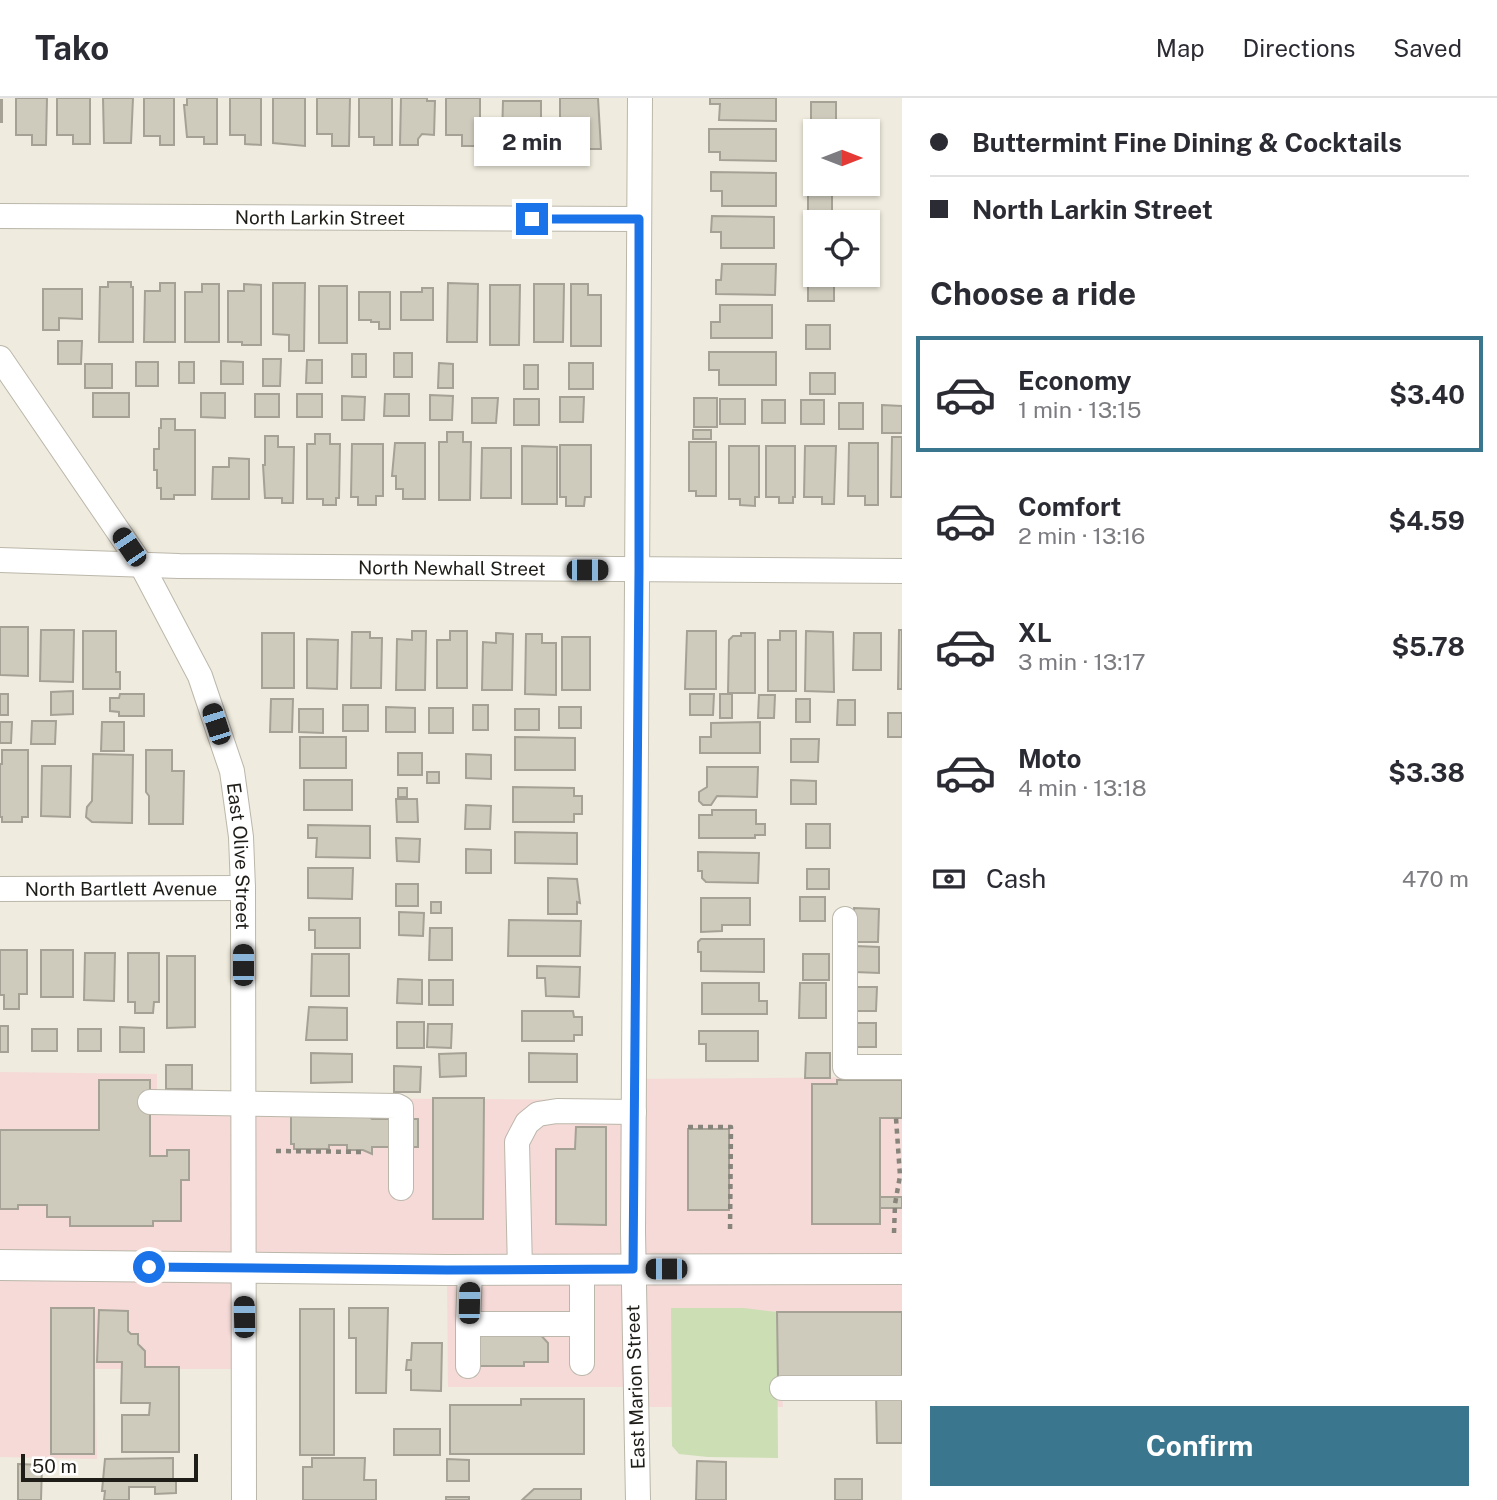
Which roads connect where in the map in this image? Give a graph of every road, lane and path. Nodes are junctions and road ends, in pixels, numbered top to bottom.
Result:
1 (640, 98) edge
2 (0, 216) edge
3 (639, 219) junction
4 (0, 358) edge
5 (0, 560) edge
6 (142, 566) junction
7 (639, 570) junction
8 (902, 571) edge
9 (243, 888) junction
10 (0, 889) edge
11 (845, 919) dead end
12 (902, 1067) edge
13 (150, 1102) dead end
14 (243, 1103) junction
15 (634, 1112) junction
16 (896, 1118) dead end
17 (688, 1127) dead end
18 (276, 1151) dead end
19 (365, 1152) dead end
20 (401, 1188) dead end
21 (730, 1233) dead end
22 (894, 1233) dead end
23 (0, 1265) edge
24 (243, 1269) junction
25 (633, 1269) junction
26 (902, 1269) edge
27 (470, 1270) junction
28 (520, 1270) junction
29 (582, 1270) junction
30 (468, 1324) junction
31 (582, 1324) junction
32 (582, 1363) dead end
33 (468, 1366) dead end
34 (782, 1388) dead end
35 (902, 1388) edge
36 (244, 1500) edge
37 (638, 1500) edge

1 - 3 street, East Marion Street
2 - 3 street, North Larkin Street
3 - 7 street, East Marion Street
4 - 6 street, East Olive Street
5 - 6 street, North Newhall Street
6 - 7 street, North Newhall Street
6 - 9 street, East Olive Street
7 - 8 street, North Newhall Street
7 - 15 street, East Marion Street
9 - 10 street, North Bartlett Avenue
9 - 14 street, East Olive Street
11 - 12 street
13 - 14 street
14 - 20 street
14 - 24 street, East Olive Street
15 - 25 street, East Marion Street
15 - 28 street
16 - 22 path
17 - 21 path
18 - 19 path
23 - 24 main road
24 - 27 main road
24 - 36 street, East Olive Street
25 - 26 main road
25 - 29 main road
25 - 37 street, East Marion Street
27 - 28 main road
27 - 30 street
28 - 29 main road
29 - 31 street
30 - 31 street
30 - 33 street
31 - 32 street
34 - 35 street

